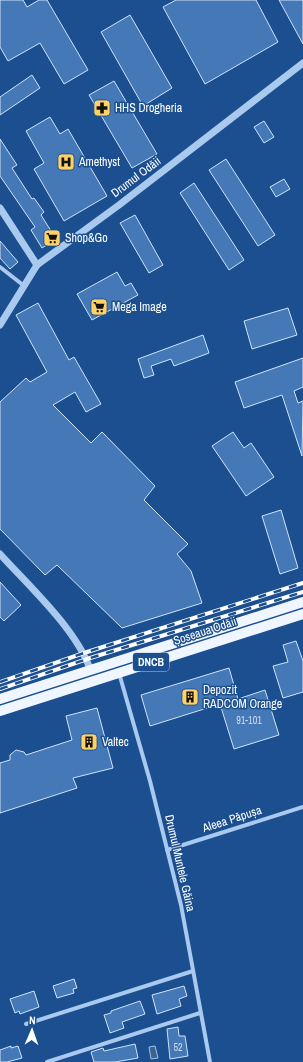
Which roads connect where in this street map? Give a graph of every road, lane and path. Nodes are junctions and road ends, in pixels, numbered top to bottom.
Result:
1 (303, 63) edge
2 (0, 208) edge
3 (37, 265) junction
4 (0, 267) edge
5 (23, 285) junction
6 (0, 325) edge
7 (0, 554) edge
8 (303, 602) edge
9 (303, 614) edge
10 (90, 669) junction
11 (118, 672) junction
12 (0, 699) edge
13 (0, 711) edge
14 (303, 807) edge
15 (167, 850) junction
16 (192, 971) junction
17 (200, 1013) junction
18 (26, 1024) dead end
19 (48, 1062) edge
20 (210, 1062) edge

1 - 3 street, Drumul Odăii
2 - 3 street
3 - 5 street, Drumul Odăii
4 - 5 street
5 - 6 street, Drumul Odăii
7 - 10 street
8 - 10 main road, Șoseaua Odăii / DNCB
9 - 11 main road, Șoseaua Odăii / DNCB
10 - 12 main road, Șoseaua Odăii / DNCB
11 - 13 main road, Șoseaua Odăii / DNCB
11 - 15 street, Drumul Muntele Găina
14 - 15 street, Aleea Păpușa
15 - 16 street, Drumul Muntele Găina
16 - 17 street, Drumul Muntele Găina
16 - 18 street
17 - 19 street
17 - 20 street, Drumul Muntele Găina

